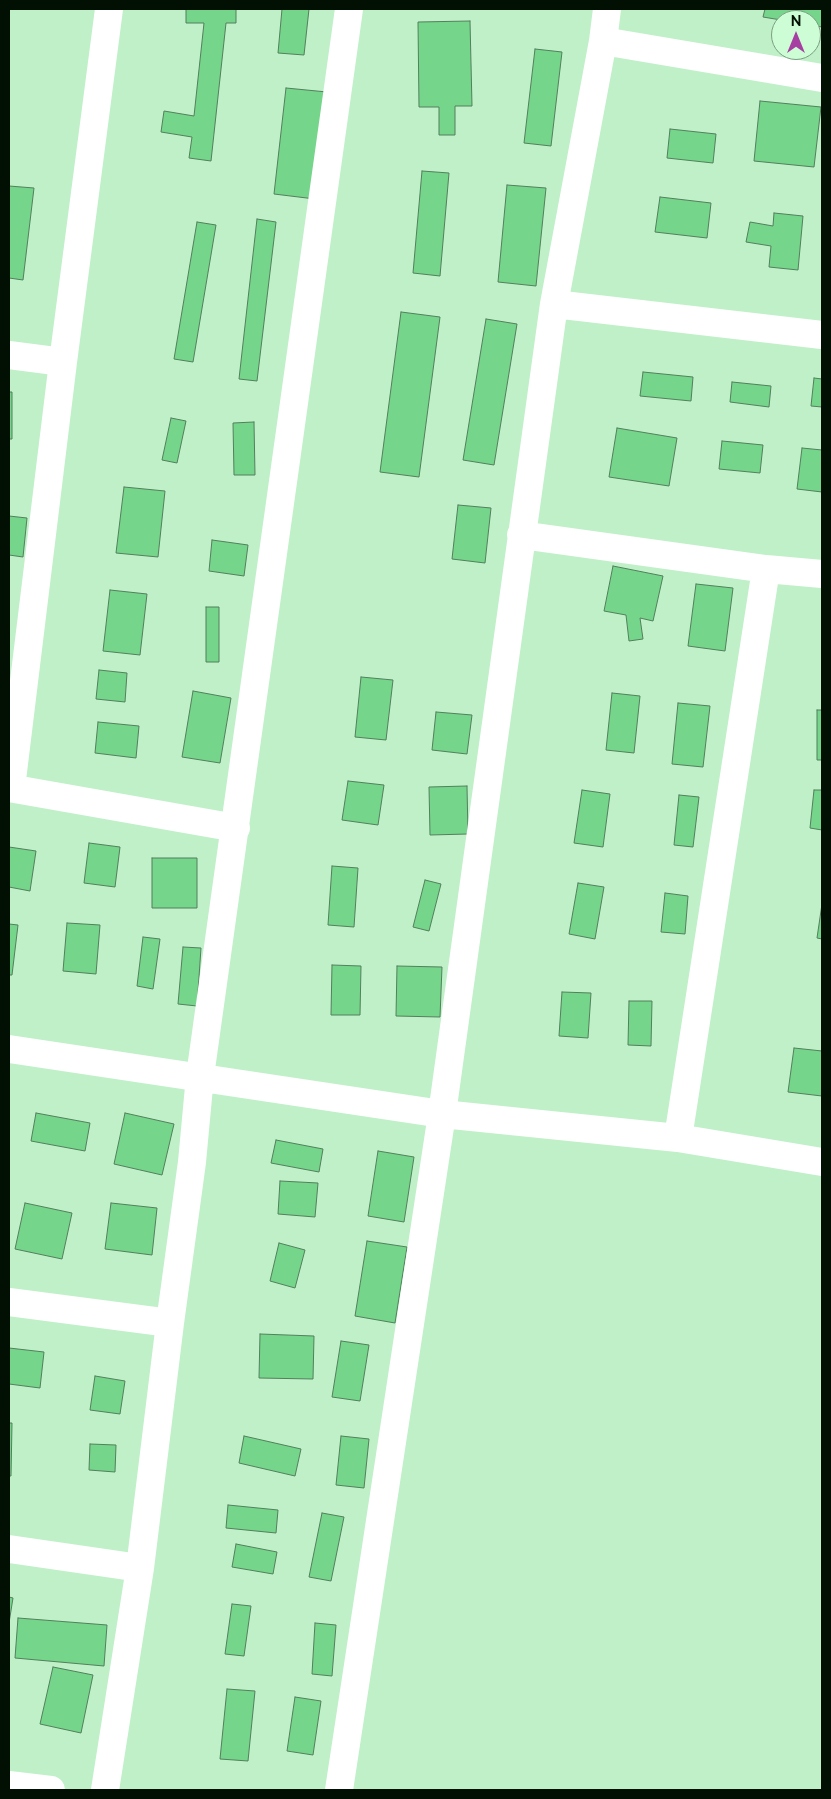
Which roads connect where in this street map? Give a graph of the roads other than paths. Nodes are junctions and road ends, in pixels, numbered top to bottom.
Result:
1 (109, 9) edge
2 (349, 9) edge
3 (607, 9) edge
4 (603, 41) junction
5 (822, 78) edge
6 (554, 304) junction
7 (822, 336) edge
8 (9, 356) edge
9 (63, 362) junction
10 (521, 535) junction
11 (766, 569) junction
12 (822, 574) edge
13 (10, 788) edge
14 (236, 828) junction
15 (9, 1049) edge
16 (200, 1076) junction
17 (442, 1114) junction
18 (678, 1138) junction
19 (822, 1162) edge
20 (9, 1302) edge
21 (170, 1322) junction
22 (9, 1550) edge
23 (140, 1568) junction
24 (9, 1785) edge
25 (51, 1790) edge
26 (104, 1790) edge
27 (339, 1790) edge

1 - 9 street
2 - 14 street
3 - 4 street
4 - 5 street
4 - 6 street
6 - 7 street
6 - 10 street
8 - 9 street
9 - 13 street
10 - 11 street
10 - 17 street
11 - 12 street
11 - 18 street
13 - 14 street
14 - 16 street
15 - 16 street
16 - 17 street
16 - 21 street
17 - 18 street
17 - 27 street
18 - 19 street
20 - 21 street
21 - 23 street
22 - 23 street
23 - 26 street
24 - 25 street

